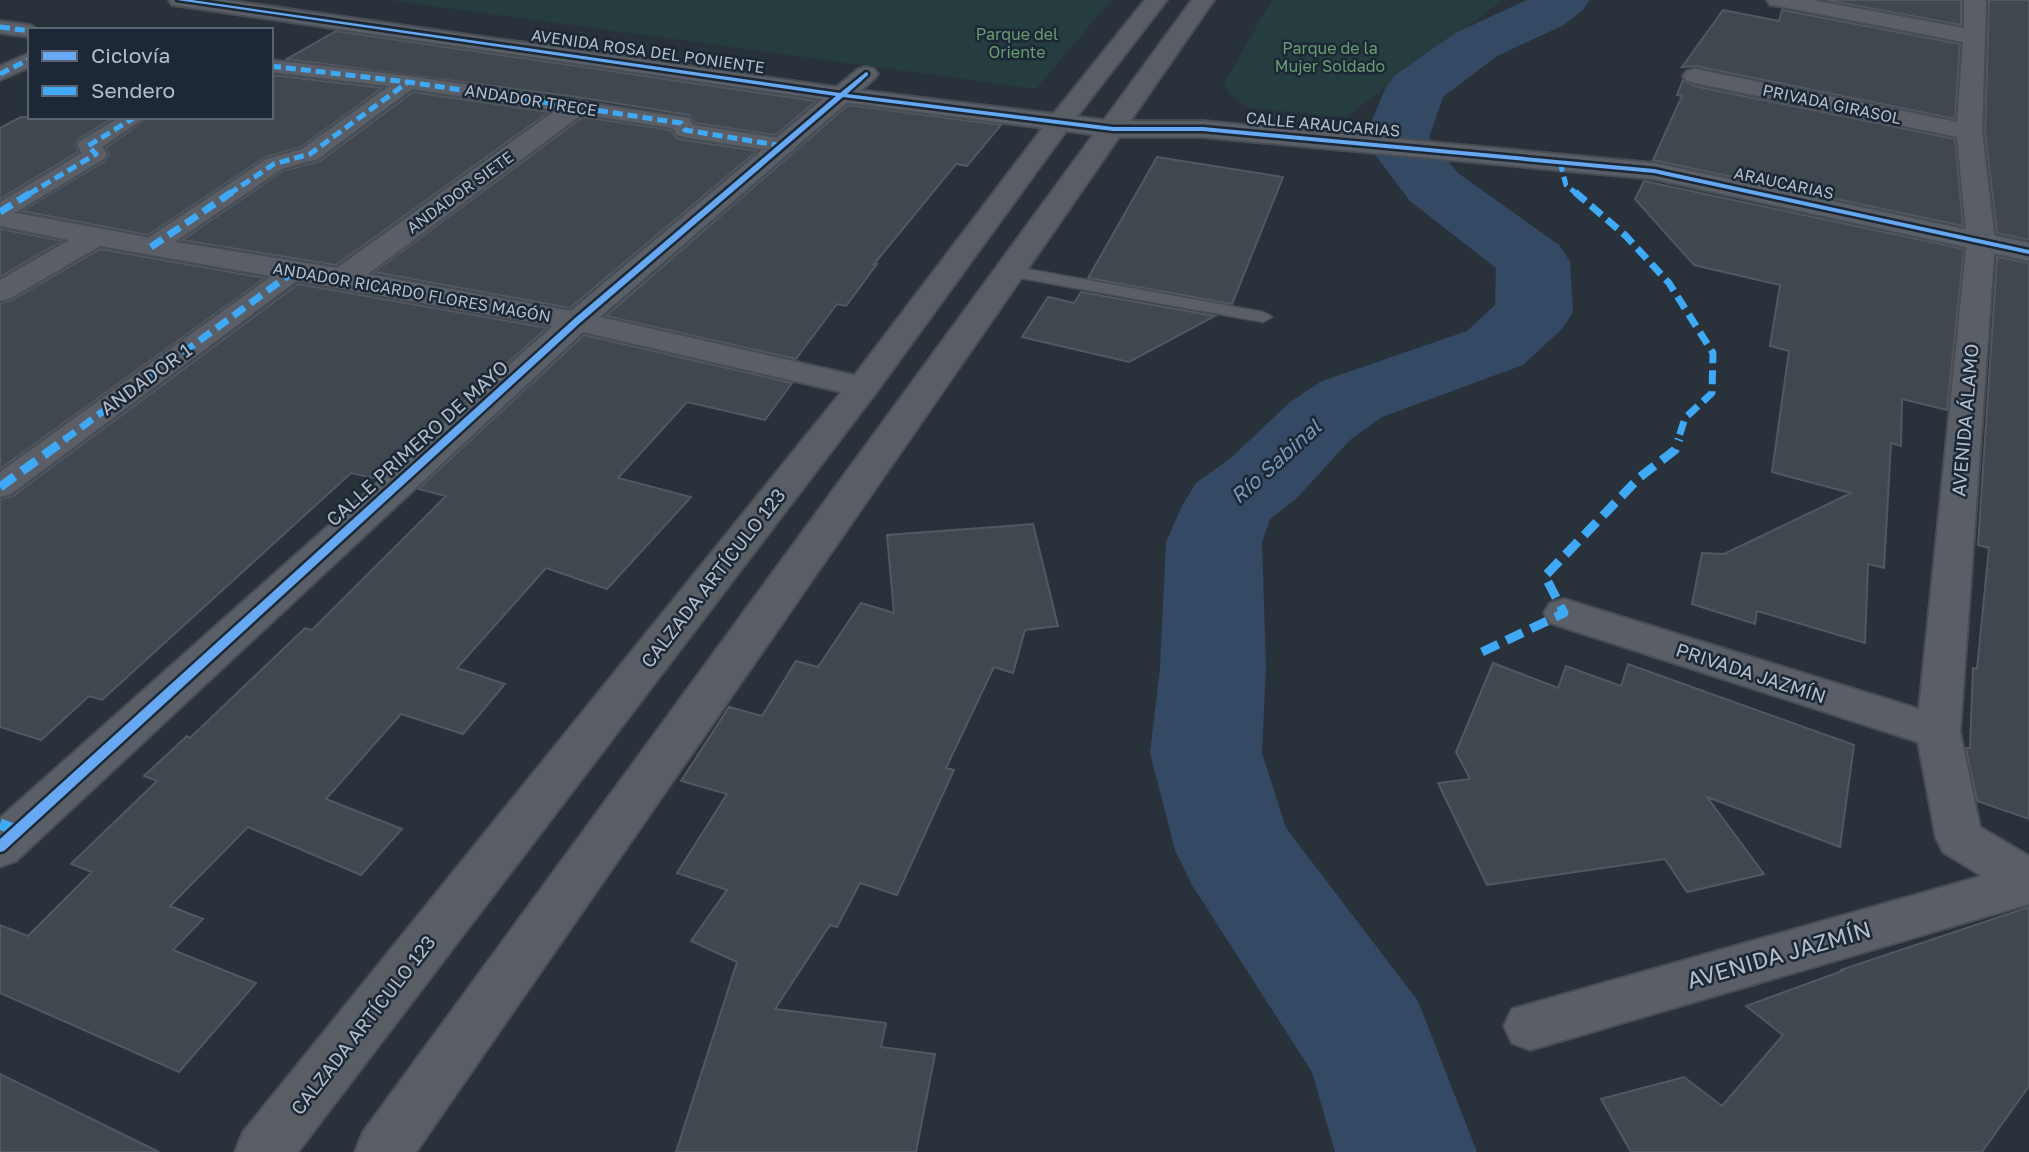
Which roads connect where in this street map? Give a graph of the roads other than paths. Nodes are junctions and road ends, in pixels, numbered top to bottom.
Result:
1 (180, 0) edge
2 (329, 0) edge
3 (1156, 0) edge
4 (1203, 0) edge
5 (1778, 0) edge
6 (1975, 0) edge
7 (481, 21) dead end
8 (0, 27) edge
9 (28, 31) edge
10 (1975, 37) junction
11 (28, 61) edge
12 (273, 66) edge
13 (0, 74) edge
14 (1696, 76) dead end
15 (860, 79) junction
16 (408, 82) junction
17 (576, 107) junction
18 (1063, 108) junction
19 (132, 119) edge
20 (1119, 119) junction
21 (1969, 132) junction
22 (785, 146) junction
23 (1531, 159) joint
24 (0, 212) edge
25 (0, 218) edge
26 (96, 236) junction
27 (1981, 241) junction
28 (151, 247) junction
29 (2029, 252) edge
30 (293, 271) junction
31 (1010, 271) junction
32 (344, 278) junction
33 (0, 292) edge
34 (1263, 317) dead end
35 (578, 321) junction
36 (863, 387) junction
37 (0, 486) edge
38 (1564, 613) dead end
39 (1938, 732) junction
40 (6, 834) edge
41 (2029, 881) edge
42 (1530, 1026) dead end
43 (262, 1152) edge
44 (383, 1152) edge

1 - 15 street, AVENIDA ROSA DEL PONIENTE
2 - 7 street
3 - 18 main road, CALZADA ARTÍCULO 123
4 - 20 main road
5 - 10 street
6 - 10 street, AVENIDA ÁLAMO
8 - 9 street
10 - 21 street, AVENIDA ÁLAMO
11 - 13 street
12 - 16 street, ANDADOR TRECE
14 - 21 street, PRIVADA GIRASOL
15 - 18 street, AVENIDA ROSA DEL PONIENTE
15 - 22 street, CALLE PRIMERO DE MAYO
16 - 17 street, ANDADOR TRECE
16 - 28 street
17 - 22 street, ANDADOR TRECE
17 - 32 street, ANDADOR SIETE
18 - 20 street, AVENIDA ROSA DEL PONIENTE
18 - 36 main road, CALZADA ARTÍCULO 123
19 - 24 street
20 - 23 street, CALLE ARAUCARIAS
20 - 31 main road
21 - 27 street, AVENIDA ÁLAMO
22 - 35 street, CALLE PRIMERO DE MAYO
23 - 27 street, ARAUCARIAS
25 - 26 street, ANDADOR RICARDO FLORES MAGÓN
26 - 28 street, ANDADOR RICARDO FLORES MAGÓN
26 - 33 street
27 - 29 street, ARAUCARIAS
27 - 39 street, AVENIDA ÁLAMO
28 - 30 street, ANDADOR RICARDO FLORES MAGÓN
30 - 32 street, ANDADOR RICARDO FLORES MAGÓN
30 - 37 street, ANDADOR 1
31 - 34 lane
31 - 44 main road
32 - 35 street, ANDADOR RICARDO FLORES MAGÓN
35 - 36 street, ANDADOR RICARDO FLORES MAGÓN
35 - 40 street, CALLE PRIMERO DE MAYO
36 - 43 main road, CALZADA ARTÍCULO 123
38 - 39 street, PRIVADA JAZMÍN
39 - 41 street, AVENIDA ÁLAMO
41 - 42 street, AVENIDA JAZMÍN

